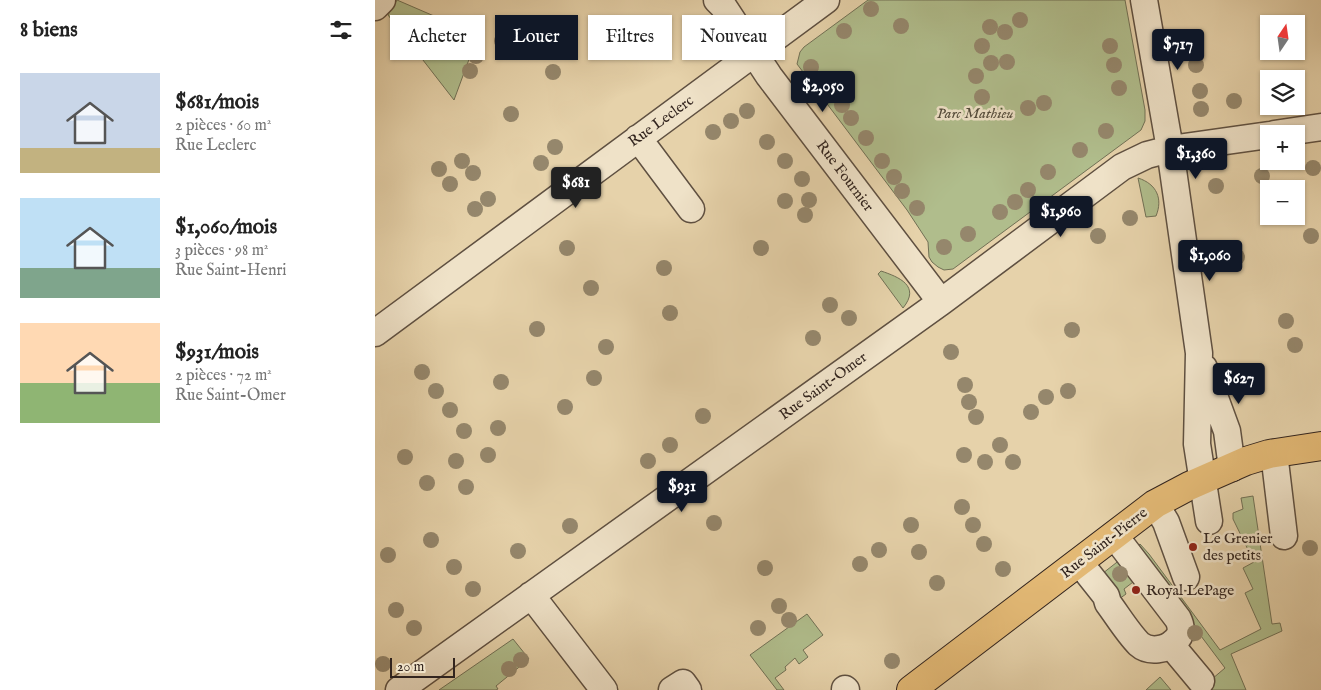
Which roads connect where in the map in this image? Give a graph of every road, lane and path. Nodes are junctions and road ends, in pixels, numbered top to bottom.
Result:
1 (382, 0) edge
2 (717, 0) edge
3 (826, 0) edge
4 (1144, 0) edge
5 (375, 7) edge
6 (729, 15) edge
7 (785, 30) edge
8 (744, 60) edge
9 (758, 60) edge
10 (1321, 127) edge
11 (1305, 129) edge
12 (1260, 135) edge
13 (638, 138) junction
14 (1170, 149) junction
15 (691, 209) dead end
16 (941, 302) junction
17 (375, 332) edge
18 (1199, 354) junction
19 (1321, 446) edge
20 (1274, 453) junction
21 (1232, 468) junction
22 (1202, 481) junction
23 (1155, 504) junction
24 (1209, 521) dead end
25 (1114, 535) junction
26 (1284, 536) dead end
27 (1079, 562) junction
28 (1186, 577) dead end
29 (531, 595) junction
30 (1171, 646) junction
31 (1201, 681) dead end
32 (399, 690) edge
33 (604, 690) edge
34 (672, 690) edge
35 (688, 690) edge
36 (911, 690) edge

1 - 5 street
2 - 6 street, Rue Fournier
3 - 7 street, Rue Leclerc
4 - 14 street
8 - 13 street, Rue Leclerc
9 - 16 street, Rue Fournier
10 - 11 street
12 - 14 street, Rue Saint-Omer
13 - 15 street
13 - 17 street, Rue Leclerc
14 - 16 street, Rue Saint-Omer
14 - 18 street
16 - 29 street, Rue Saint-Omer
18 - 21 street
18 - 22 street
19 - 20 main road, Rue Saint-Pierre
20 - 21 main road, Rue Saint-Pierre
20 - 26 street
21 - 22 main road, Rue Saint-Pierre
22 - 23 main road, Rue Saint-Pierre
22 - 24 street
23 - 25 main road, Rue Saint-Pierre
23 - 28 street
25 - 27 main road, Rue Saint-Pierre
25 - 30 street
27 - 30 street
27 - 36 main road, Rue Saint-Pierre
29 - 32 street, Rue Saint-Omer
29 - 33 street
30 - 31 street
34 - 35 street

